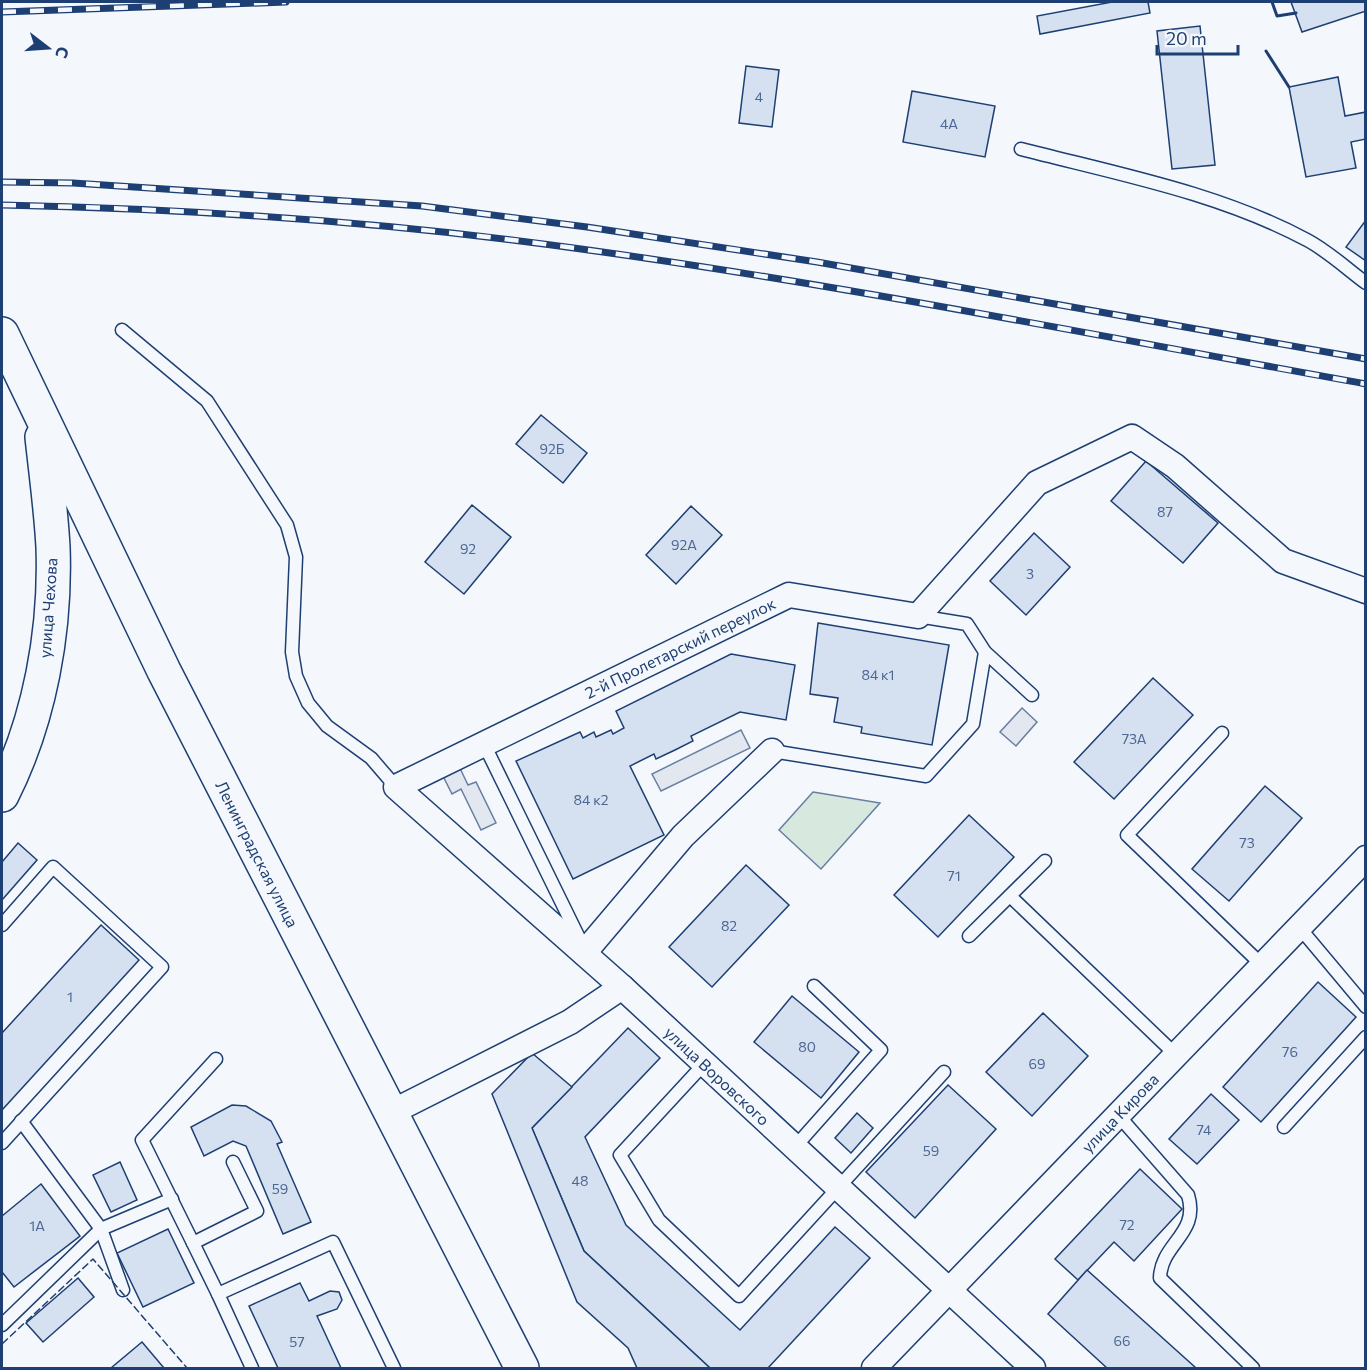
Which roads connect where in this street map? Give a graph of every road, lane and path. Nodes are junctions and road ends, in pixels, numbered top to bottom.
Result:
1 (1021, 149) dead end
2 (1365, 284) edge
3 (122, 330) dead end
4 (2, 334) edge
5 (40, 415) junction
6 (1365, 591) edge
7 (918, 616) junction
8 (985, 652) junction
9 (1032, 695) dead end
10 (1222, 733) dead end
11 (484, 744) junction
12 (772, 751) joint
13 (396, 788) junction
14 (2, 795) edge
15 (1365, 858) edge
16 (1045, 861) dead end
17 (1010, 896) junction
18 (2, 925) edge
19 (1299, 927) junction
20 (969, 936) dead end
21 (585, 952) junction
22 (1262, 966) junction
23 (814, 986) dead end
24 (622, 987) junction
25 (1365, 1007) edge
26 (1365, 1037) edge
27 (1176, 1054) junction
28 (216, 1059) dead end
29 (704, 1064) junction
30 (944, 1072) dead end
31 (390, 1113) junction
32 (1118, 1116) junction
33 (21, 1122) junction
34 (1284, 1127) dead end
35 (2, 1143) edge
36 (794, 1148) junction
37 (233, 1162) dead end
38 (837, 1188) junction
39 (172, 1199) junction
40 (101, 1229) junction
41 (193, 1243) junction
42 (123, 1290) dead end
43 (948, 1292) junction
44 (219, 1294) junction
45 (2, 1325) edge
46 (252, 1368) edge
47 (394, 1368) edge
48 (522, 1368) edge
49 (874, 1368) edge
50 (1033, 1368) edge
51 (1253, 1368) edge

1 - 2 lane
3 - 13 lane
4 - 5 main road, Ленинградская улица
5 - 14 main road, улица Чехова
5 - 31 main road, Ленинградская улица
6 - 7 street
7 - 8 lane
7 - 11 street, 2-й Пролетарский переулок
8 - 9 lane
8 - 12 lane
10 - 22 lane
11 - 13 street, 2-й Пролетарский переулок
11 - 21 lane
12 - 21 street
13 - 21 street, улица Воровского
15 - 19 street, улица Кирова
16 - 17 lane
17 - 20 lane
17 - 27 lane
18 - 33 lane
19 - 22 street, улица Кирова
19 - 25 lane
21 - 24 street, улица Воровского
22 - 27 street, улица Кирова
23 - 36 lane
24 - 29 street, улица Воровского
24 - 31 street
26 - 34 lane
27 - 32 street, улица Кирова
28 - 39 lane
29 - 36 street, улица Воровского
29 - 38 lane
30 - 38 lane
31 - 48 main road, Ленинградская улица
32 - 43 street, улица Кирова
32 - 51 lane
33 - 35 lane
33 - 40 lane
36 - 38 street, улица Воровского
37 - 41 lane
38 - 43 street, улица Воровского
39 - 40 lane
39 - 41 lane
40 - 42 lane
40 - 45 lane
41 - 44 lane
43 - 49 street, улица Кирова
43 - 50 street, улица Воровского
44 - 46 lane
44 - 47 lane

